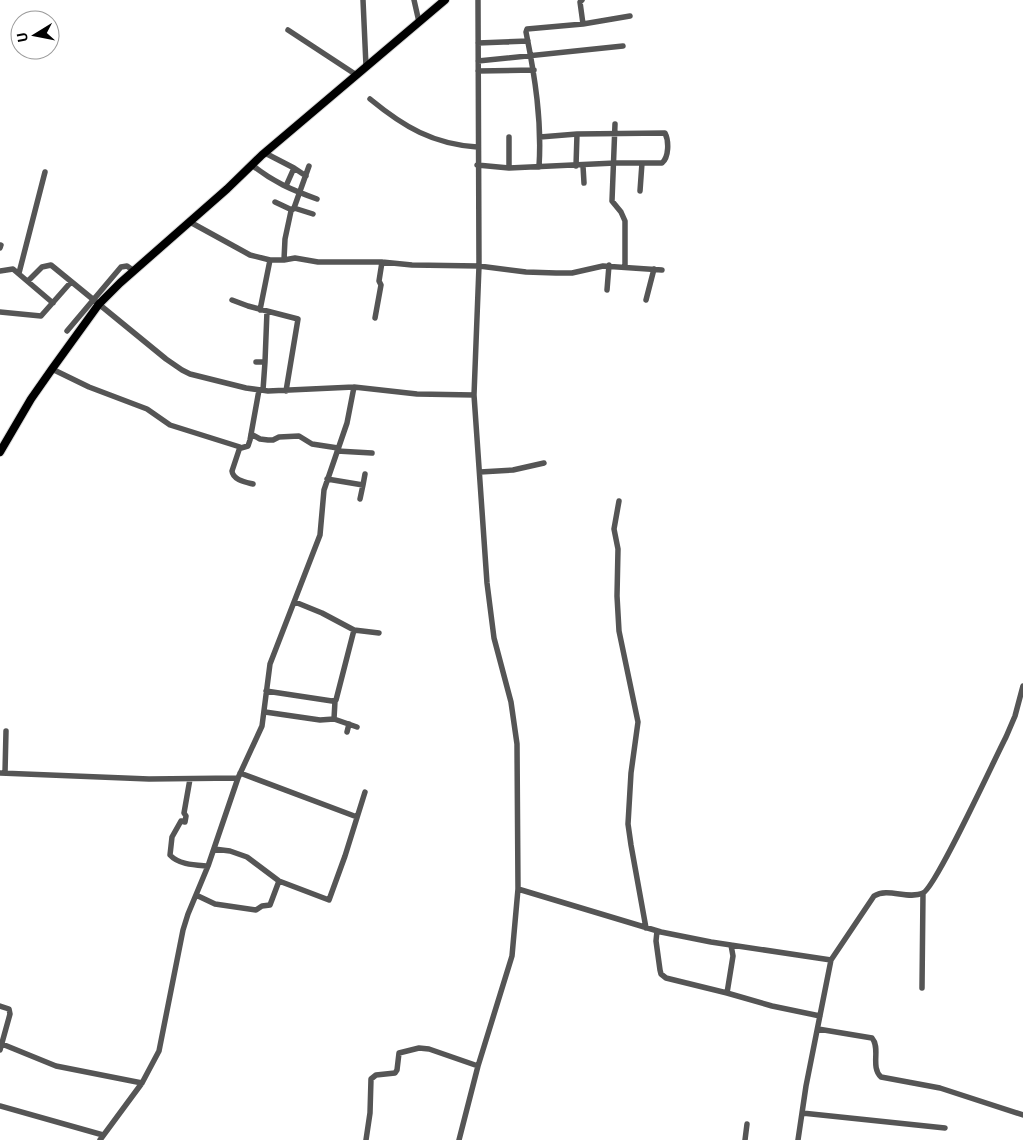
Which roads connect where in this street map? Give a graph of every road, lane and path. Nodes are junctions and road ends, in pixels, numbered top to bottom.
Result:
1 (363, 0) edge
2 (414, 0) edge
3 (445, 0) edge
4 (478, 0) edge
5 (582, 0) edge
6 (630, 16) dead end
7 (419, 22) junction
8 (583, 24) junction
9 (288, 30) dead end
10 (528, 42) junction
11 (478, 43) junction
12 (623, 46) dead end
13 (530, 54) junction
14 (478, 61) junction
15 (366, 66) junction
16 (534, 70) junction
17 (478, 71) junction
18 (355, 74) junction
19 (370, 99) dead end
20 (615, 124) dead end
21 (577, 134) junction
22 (615, 134) junction
23 (509, 137) dead end
24 (540, 137) junction
25 (478, 147) junction
26 (265, 153) junction
27 (614, 163) junction
28 (642, 163) junction
29 (252, 165) junction
30 (477, 165) junction
31 (309, 166) dead end
32 (576, 166) junction
33 (583, 166) junction
34 (539, 167) junction
35 (294, 168) junction
36 (509, 168) junction
37 (45, 172) dead end
38 (306, 176) junction
39 (584, 183) dead end
40 (286, 186) junction
41 (640, 191) dead end
42 (300, 193) junction
43 (317, 199) dead end
44 (275, 202) dead end
45 (293, 209) junction
46 (313, 214) dead end
47 (190, 222) junction
48 (270, 260) junction
49 (284, 260) junction
50 (382, 262) junction
51 (609, 265) junction
52 (478, 266) junction
53 (625, 266) junction
54 (654, 269) junction
55 (662, 270) dead end
56 (0, 271) edge
57 (19, 273) junction
58 (28, 281) junction
59 (70, 282) junction
60 (607, 290) dead end
61 (232, 300) dead end
62 (646, 300) dead end
63 (96, 302) junction
64 (53, 304) junction
65 (264, 310) junction
66 (0, 312) edge
67 (375, 318) dead end
68 (67, 331) dead end
69 (256, 362) dead end
70 (265, 362) junction
71 (52, 369) junction
72 (354, 387) junction
73 (261, 390) junction
74 (286, 391) junction
75 (474, 395) junction
76 (251, 434) junction
77 (241, 448) junction
78 (338, 449) junction
79 (0, 452) edge
80 (372, 453) dead end
81 (544, 463) dead end
82 (480, 472) junction
83 (365, 474) dead end
84 (327, 479) junction
85 (253, 484) dead end
86 (363, 485) junction
87 (360, 499) dead end
88 (619, 502) dead end
89 (295, 602) junction
90 (354, 630) junction
91 (379, 633) dead end
92 (1023, 686) edge
93 (266, 691) junction
94 (335, 701) junction
95 (265, 712) junction
96 (334, 719) junction
97 (349, 724) junction
98 (357, 727) dead end
99 (6, 731) dead end
100 (347, 732) dead end
101 (3, 773) edge
102 (239, 775) junction
103 (190, 779) junction
104 (365, 792) dead end
105 (357, 817) junction
106 (214, 849) junction
107 (208, 866) junction
108 (279, 881) junction
109 (518, 889) junction
110 (923, 893) junction
111 (196, 895) junction
112 (646, 928) junction
113 (657, 930) junction
114 (731, 945) junction
115 (831, 960) junction
116 (922, 988) dead end
117 (727, 993) junction
118 (0, 1006) edge
119 (820, 1016) junction
120 (818, 1029) junction
121 (1, 1047) edge
122 (478, 1066) junction
123 (142, 1083) junction
124 (0, 1106) edge
125 (802, 1113) junction
126 (1023, 1115) edge
127 (747, 1124) dead end
128 (945, 1128) dead end
129 (102, 1138) edge
130 (366, 1140) edge
131 (459, 1140) edge
132 (745, 1140) edge
133 (798, 1140) edge

1 - 15 street
2 - 7 street
3 - 7 main road
4 - 11 street
5 - 8 street
6 - 8 street
7 - 15 main road
8 - 10 street
9 - 18 street
10 - 11 street
10 - 13 street
11 - 14 street
12 - 13 street
13 - 14 street
13 - 16 street
14 - 17 street
15 - 18 main road
16 - 17 street
16 - 24 street
17 - 25 street
18 - 26 main road
19 - 25 street
20 - 22 street
21 - 22 street
21 - 24 street
21 - 32 street
22 - 27 street
22 - 28 street
23 - 36 street
24 - 34 street
25 - 30 street
26 - 29 main road
26 - 35 street
27 - 28 street
27 - 33 street
27 - 53 street
28 - 41 street
29 - 40 street
29 - 47 main road
30 - 36 street
30 - 52 street
31 - 38 street
32 - 33 street
32 - 34 street
33 - 39 street
34 - 36 street
35 - 38 street
35 - 40 street
37 - 57 street
38 - 42 street
40 - 42 street
42 - 43 street
42 - 45 street
44 - 45 street
45 - 46 street
45 - 49 street
47 - 48 street
47 - 63 main road
48 - 49 street
48 - 65 street
49 - 50 street
50 - 52 street
50 - 67 street
51 - 52 street
51 - 53 street
51 - 60 street
52 - 75 street
53 - 54 street
54 - 55 street
54 - 62 street
56 - 57 street
57 - 58 street
58 - 59 street
58 - 64 street
59 - 63 street
59 - 64 street
61 - 65 street
63 - 68 street
63 - 71 main road
63 - 73 street
64 - 66 street
65 - 70 street
65 - 74 street
69 - 70 street
70 - 73 street
71 - 77 street
71 - 79 main road
72 - 74 street
72 - 75 street
72 - 78 street
73 - 74 street
73 - 76 street
75 - 82 street
76 - 77 street
76 - 78 street
77 - 85 street
78 - 80 street
78 - 84 street
81 - 82 street
82 - 109 street
83 - 86 street
84 - 86 street
84 - 89 street
86 - 87 street
88 - 112 street
89 - 90 street
89 - 93 street
90 - 91 street
90 - 94 street
92 - 110 street
93 - 94 street
93 - 95 street
94 - 96 street
95 - 96 street
95 - 102 street
96 - 97 street
97 - 98 street
97 - 100 street
99 - 101 street
101 - 103 street
102 - 103 street
102 - 105 street
102 - 106 street
103 - 107 street
104 - 105 street
105 - 108 street
106 - 107 street
106 - 108 street
107 - 111 street
108 - 111 street
109 - 112 street
109 - 122 street
110 - 115 street
110 - 116 street
111 - 123 street
112 - 113 street
113 - 114 street
113 - 117 street
114 - 115 street
114 - 117 street
115 - 119 street
117 - 119 street
118 - 121 street
119 - 120 street
120 - 125 street
120 - 126 street
121 - 123 street
122 - 130 street
122 - 131 street
123 - 129 street
124 - 129 street
125 - 128 street
125 - 133 street
127 - 132 street

